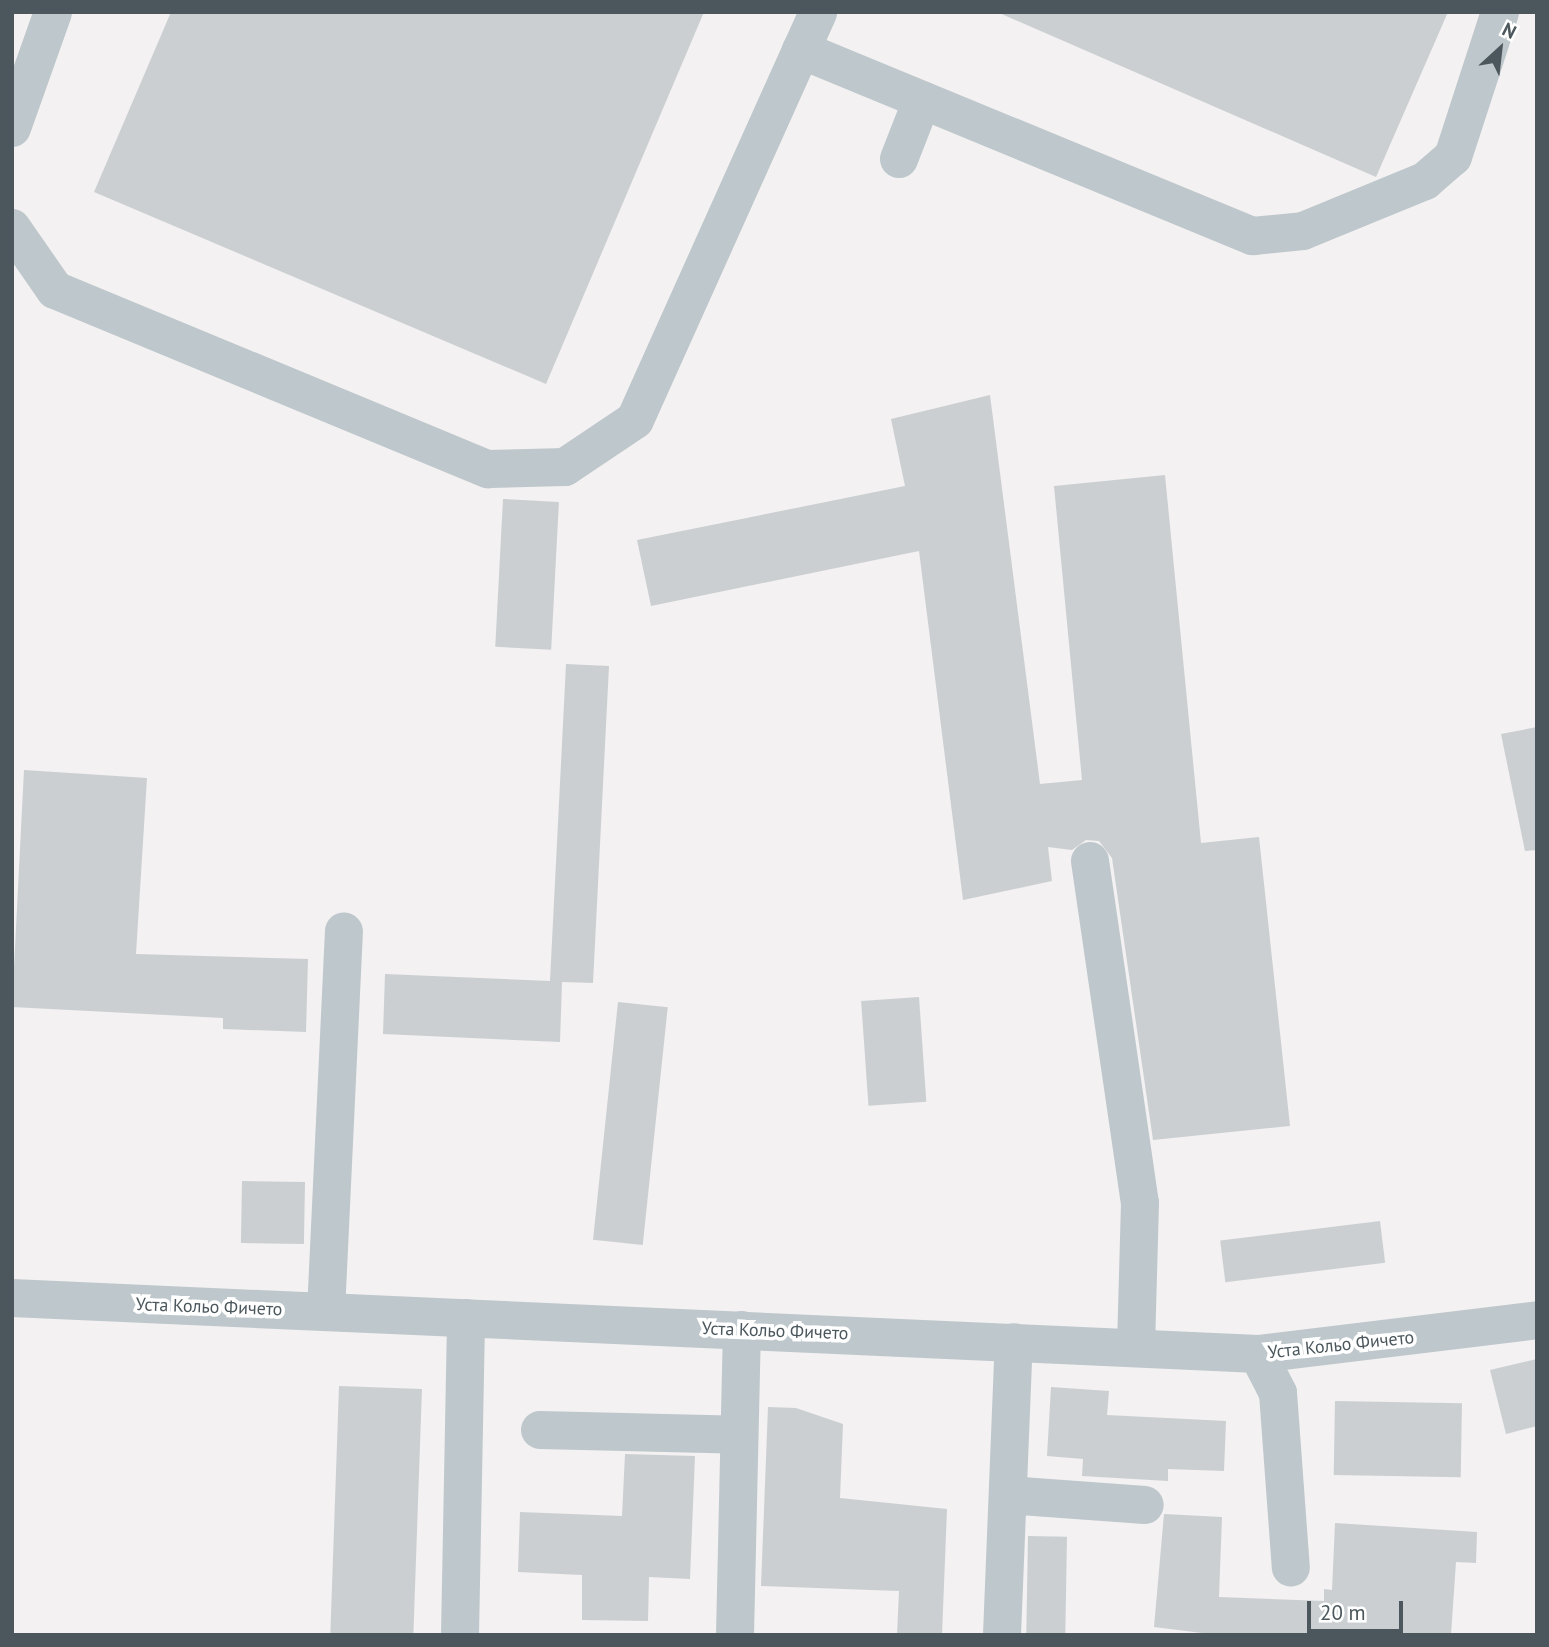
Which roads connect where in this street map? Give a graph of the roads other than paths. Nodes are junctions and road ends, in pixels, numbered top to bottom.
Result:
1 (53, 12) edge
2 (818, 12) edge
3 (1500, 12) edge
4 (801, 50) junction
5 (922, 100) junction
6 (12, 128) edge
7 (899, 159) dead end
8 (12, 228) edge
9 (1090, 861) dead end
10 (344, 931) dead end
11 (12, 1298) edge
12 (326, 1312) junction
13 (466, 1318) junction
14 (1537, 1320) edge
15 (742, 1330) junction
16 (1014, 1342) junction
17 (1136, 1348) junction
18 (1258, 1353) junction
19 (540, 1430) dead end
20 (739, 1435) junction
21 (1007, 1495) junction
22 (1145, 1505) dead end
23 (1291, 1568) dead end
24 (460, 1635) edge
25 (735, 1635) edge
26 (1002, 1635) edge

1 - 6 street
2 - 4 street
3 - 5 street
4 - 5 street
4 - 8 street
5 - 7 street
9 - 17 street
10 - 12 street
11 - 12 street, Уста Кольо Фичето
12 - 13 street, Уста Кольо Фичето
13 - 15 street, Уста Кольо Фичето
13 - 24 street
14 - 18 street, Уста Кольо Фичето
15 - 16 street, Уста Кольо Фичето
15 - 20 street
16 - 17 street, Уста Кольо Фичето
16 - 21 street
17 - 18 street, Уста Кольо Фичето
18 - 23 street
19 - 20 street
20 - 25 street
21 - 22 street
21 - 26 street

